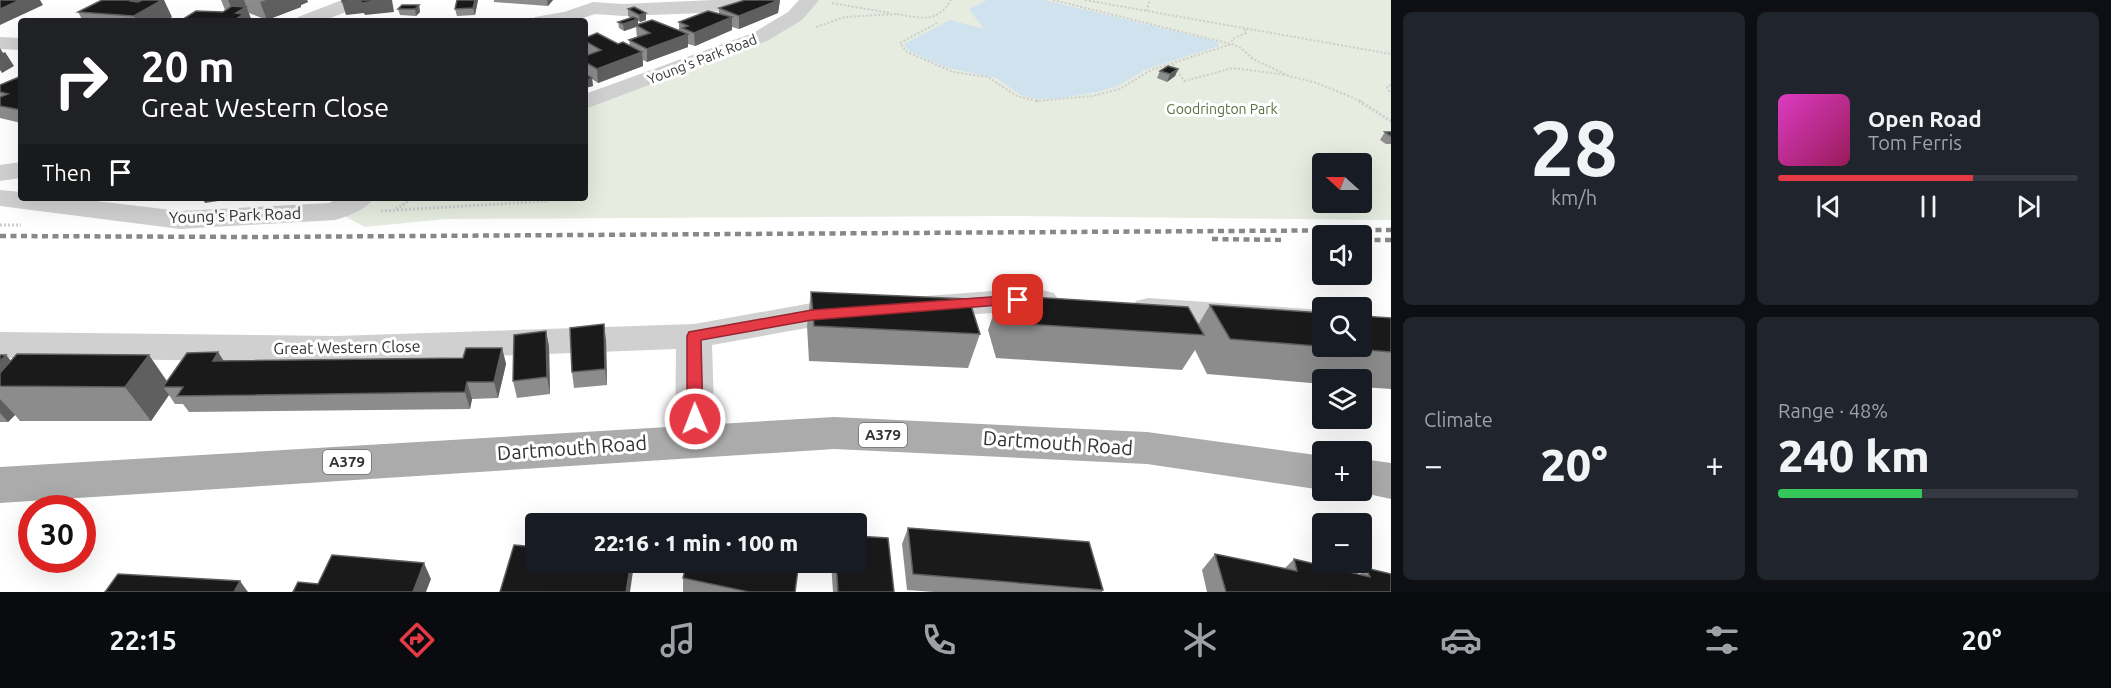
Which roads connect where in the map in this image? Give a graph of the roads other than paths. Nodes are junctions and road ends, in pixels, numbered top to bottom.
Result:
1 (359, 0) edge
2 (763, 0) edge
3 (819, 1) edge
4 (600, 4) edge
5 (313, 18) edge
6 (560, 18) edge
7 (0, 43) edge
8 (18, 44) edge
9 (588, 101) edge
10 (18, 171) edge
11 (0, 174) edge
12 (7, 200) edge
13 (354, 201) edge
14 (1076, 304) edge
15 (1122, 308) edge
16 (1312, 321) edge
17 (694, 336) junction
18 (0, 345) edge
19 (695, 440) junction
20 (1312, 471) edge
21 (1372, 478) edge
22 (1391, 481) edge
23 (0, 484) edge

1 - 5 street
2 - 4 street
3 - 9 street, Young's Park Road
4 - 6 street
7 - 8 street
10 - 11 street
12 - 13 street, Young's Park Road
14 - 17 street, Great Western Close
15 - 16 street
17 - 18 street, Great Western Close
17 - 19 street
19 - 20 main road, Dartmouth Road / A379
19 - 23 main road, Dartmouth Road / A379
21 - 22 main road

